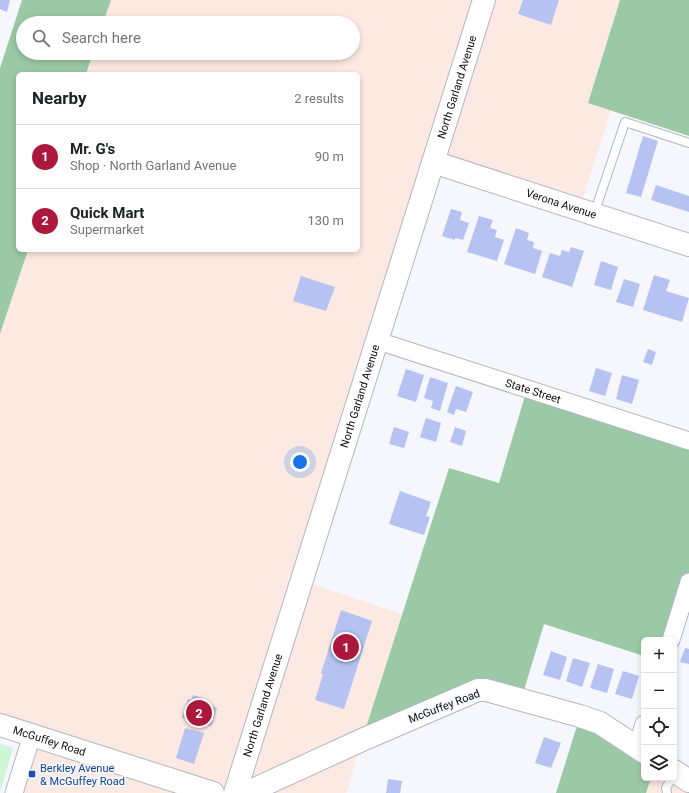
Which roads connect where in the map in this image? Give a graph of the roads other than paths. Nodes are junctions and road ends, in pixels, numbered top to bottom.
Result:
1 (484, 0) edge
2 (689, 143) edge
3 (433, 162) junction
4 (594, 215) junction
5 (689, 245) edge
6 (378, 341) junction
7 (689, 441) edge
8 (689, 582) edge
9 (672, 637) edge
10 (0, 725) edge
11 (32, 735) junction
12 (640, 749) edge
13 (672, 781) edge
14 (14, 793) edge
15 (213, 793) edge
16 (235, 793) edge
17 (246, 793) edge
18 (667, 793) edge

1 - 3 street, North Garland Avenue
2 - 4 lane
3 - 4 street, Verona Avenue
3 - 6 street, North Garland Avenue
4 - 5 street, Verona Avenue
6 - 7 street, State Street
6 - 16 street, North Garland Avenue
8 - 9 street
10 - 11 street, McGuffey Road
11 - 14 street
11 - 15 street, McGuffey Road
12 - 17 street, McGuffey Road
13 - 18 lane

